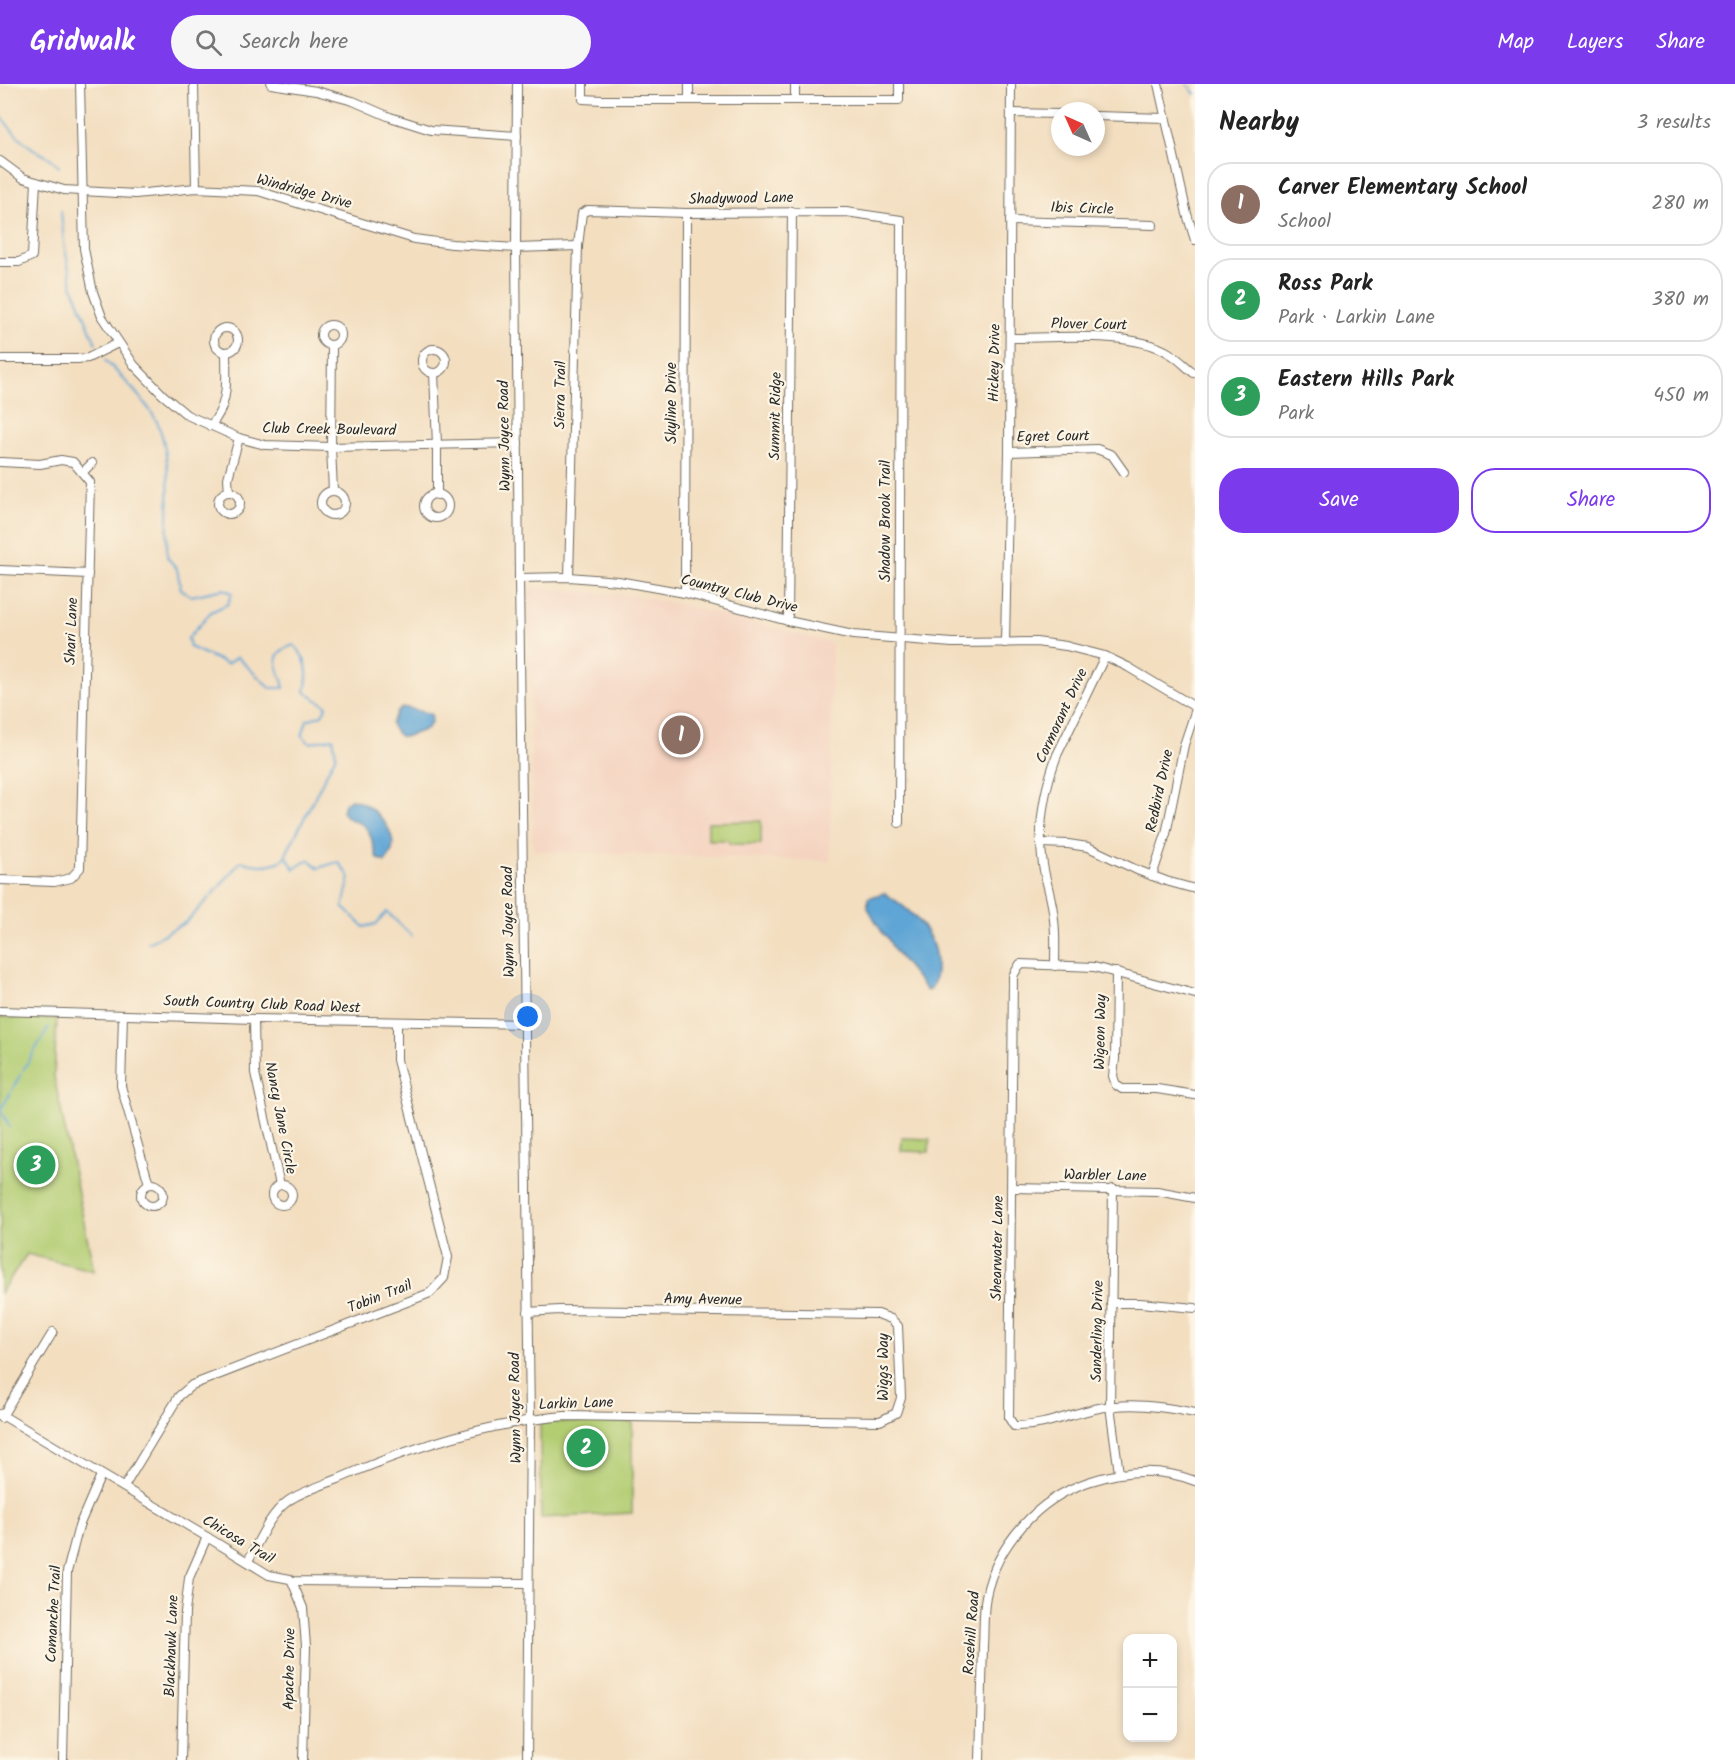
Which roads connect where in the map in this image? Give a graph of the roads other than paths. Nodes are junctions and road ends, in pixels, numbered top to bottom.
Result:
1 (80, 84) edge
2 (194, 84) edge
3 (271, 84) edge
4 (517, 84) edge
5 (583, 84) edge
6 (689, 84) edge
7 (795, 84) edge
8 (899, 84) edge
9 (1011, 84) edge
10 (1158, 84) edge
11 (689, 100) junction
12 (795, 100) junction
13 (1011, 113) junction
14 (1051, 114) edge
15 (1105, 116) edge
16 (1165, 118) junction
17 (517, 136) junction
18 (0, 161) edge
19 (36, 182) junction
20 (196, 188) junction
21 (82, 190) junction
22 (792, 211) junction
23 (582, 213) joint
24 (686, 213) junction
25 (1191, 213) edge
26 (901, 220) joint
27 (1010, 220) junction
28 (1153, 225) dead end
29 (1193, 227) edge
30 (1195, 240) edge
31 (578, 246) junction
32 (516, 248) junction
33 (0, 262) edge
34 (1010, 338) junction
35 (118, 343) junction
36 (332, 345) dead end
37 (226, 352) dead end
38 (0, 359) edge
39 (434, 373) dead end
40 (1194, 374) edge
41 (210, 426) junction
42 (239, 438) junction
43 (519, 443) junction
44 (437, 445) junction
45 (331, 447) junction
46 (1009, 452) junction
47 (0, 462) edge
48 (92, 464) dead end
49 (83, 472) junction
50 (1124, 472) dead end
51 (333, 491) dead end
52 (229, 492) dead end
53 (437, 495) dead end
54 (0, 570) edge
55 (88, 574) junction
56 (569, 577) junction
57 (519, 578) junction
58 (685, 593) junction
59 (788, 621) junction
60 (899, 640) junction
61 (1005, 643) junction
62 (1105, 656) junction
63 (1195, 708) edge
64 (1195, 712) edge
65 (899, 823) dead end
66 (1041, 843) junction
67 (1152, 876) junction
68 (0, 880) edge
69 (1195, 889) edge
70 (1055, 966) junction
71 (1116, 972) junction
72 (1195, 994) edge
73 (0, 1011) edge
74 (123, 1015) junction
75 (254, 1019) junction
76 (397, 1022) junction
77 (524, 1024) junction
78 (1195, 1095) edge
79 (149, 1184) dead end
80 (280, 1185) dead end
81 (1013, 1188) junction
82 (1113, 1189) junction
83 (1195, 1198) edge
84 (1111, 1303) junction
85 (1195, 1308) edge
86 (528, 1312) junction
87 (878, 1314) joint
88 (53, 1332) dead end
89 (1110, 1406) junction
90 (1195, 1413) edge
91 (1, 1416) edge
92 (530, 1419) junction
93 (880, 1421) joint
94 (1119, 1473) junction
95 (101, 1475) junction
96 (1195, 1481) edge
97 (124, 1487) junction
98 (207, 1537) junction
99 (248, 1561) junction
100 (291, 1581) junction
101 (527, 1583) junction
102 (63, 1760) edge
103 (181, 1760) edge
104 (303, 1760) edge
105 (527, 1760) edge
106 (980, 1760) edge

1 - 21 street, Club Creek Boulevard
2 - 20 street
3 - 17 street
4 - 17 street, Wynn Joyce Road
5 - 11 street
6 - 11 street
7 - 12 street
8 - 12 street
9 - 13 street, Hickey Drive
10 - 16 street
11 - 12 street
13 - 14 street
13 - 27 street, Hickey Drive
15 - 16 street
16 - 25 street
17 - 32 street, Wynn Joyce Road
18 - 19 street, Windridge Drive
19 - 21 street, Windridge Drive
19 - 33 street
20 - 21 street, Windridge Drive
20 - 32 street, Windridge Drive
21 - 35 street, Club Creek Boulevard
22 - 24 street, Shadywood Lane
22 - 26 street, Shadywood Lane
22 - 59 street, Summit Ridge
23 - 24 street, Shadywood Lane
23 - 31 street, Sierra Trail
24 - 58 street, Skyline Drive
25 - 29 street
26 - 60 street, Shadow Brook Trail
27 - 28 street, Ibis Circle
27 - 34 street, Hickey Drive
29 - 30 street
31 - 32 street, Windridge Drive
31 - 56 street, Sierra Trail
32 - 43 street, Wynn Joyce Road
34 - 40 street, Plover Court
34 - 46 street, Hickey Drive
35 - 38 street
35 - 41 street, Club Creek Boulevard
36 - 45 street
37 - 41 street
39 - 44 street
41 - 42 street, Club Creek Boulevard
42 - 45 street, Club Creek Boulevard
42 - 52 street
43 - 44 street, Club Creek Boulevard
43 - 57 street, Wynn Joyce Road
44 - 45 street, Club Creek Boulevard
44 - 53 street
45 - 51 street
46 - 50 street, Egret Court
46 - 61 street, Hickey Drive
47 - 49 street
48 - 49 street
49 - 55 street, Shari Lane
54 - 55 street
55 - 68 street, Shari Lane
56 - 57 street, Country Club Drive
56 - 58 street, Country Club Drive
57 - 77 street, Wynn Joyce Road
58 - 59 street, Country Club Drive
59 - 60 street, Country Club Drive
60 - 61 street, Country Club Drive
60 - 65 street, Shadow Brook Trail
61 - 62 street, Country Club Drive
62 - 63 street, Country Club Drive
62 - 66 street, Cormorant Drive
64 - 67 street, Redbird Drive
66 - 67 street
66 - 70 street, Cormorant Drive
67 - 69 street
70 - 71 street
70 - 81 street, Shearwater Lane
71 - 72 street
71 - 78 street, Wigeon Way
73 - 74 street, South Country Club Road West
74 - 75 street, South Country Club Road West
74 - 79 street
75 - 76 street, South Country Club Road West
75 - 80 street, Nancy Jane Circle
76 - 77 street, South Country Club Road West
76 - 97 street, Tobin Trail
77 - 86 street, Wynn Joyce Road
81 - 82 street, Warbler Lane
81 - 89 street, Shearwater Lane
82 - 83 street, Warbler Lane
82 - 84 street, Sanderling Drive
84 - 85 street
84 - 89 street, Sanderling Drive
86 - 87 street, Amy Avenue
86 - 92 street, Wynn Joyce Road
87 - 93 street, Wiggs Way
88 - 91 street
89 - 90 street
89 - 94 street, Sanderling Drive
91 - 95 street, Chicosa Trail
92 - 93 street, Larkin Lane
92 - 99 street, Larkin Lane
92 - 101 street, Wynn Joyce Road
94 - 96 street, Rosehill Road
94 - 106 street, Rosehill Road
95 - 97 street, Chicosa Trail
95 - 102 street, Comanche Trail
97 - 98 street, Chicosa Trail
98 - 99 street, Chicosa Trail
98 - 103 street, Blackhawk Lane
99 - 100 street, Chicosa Trail
100 - 101 street, Chicosa Trail
100 - 104 street, Apache Drive
101 - 105 street, Wynn Joyce Road

